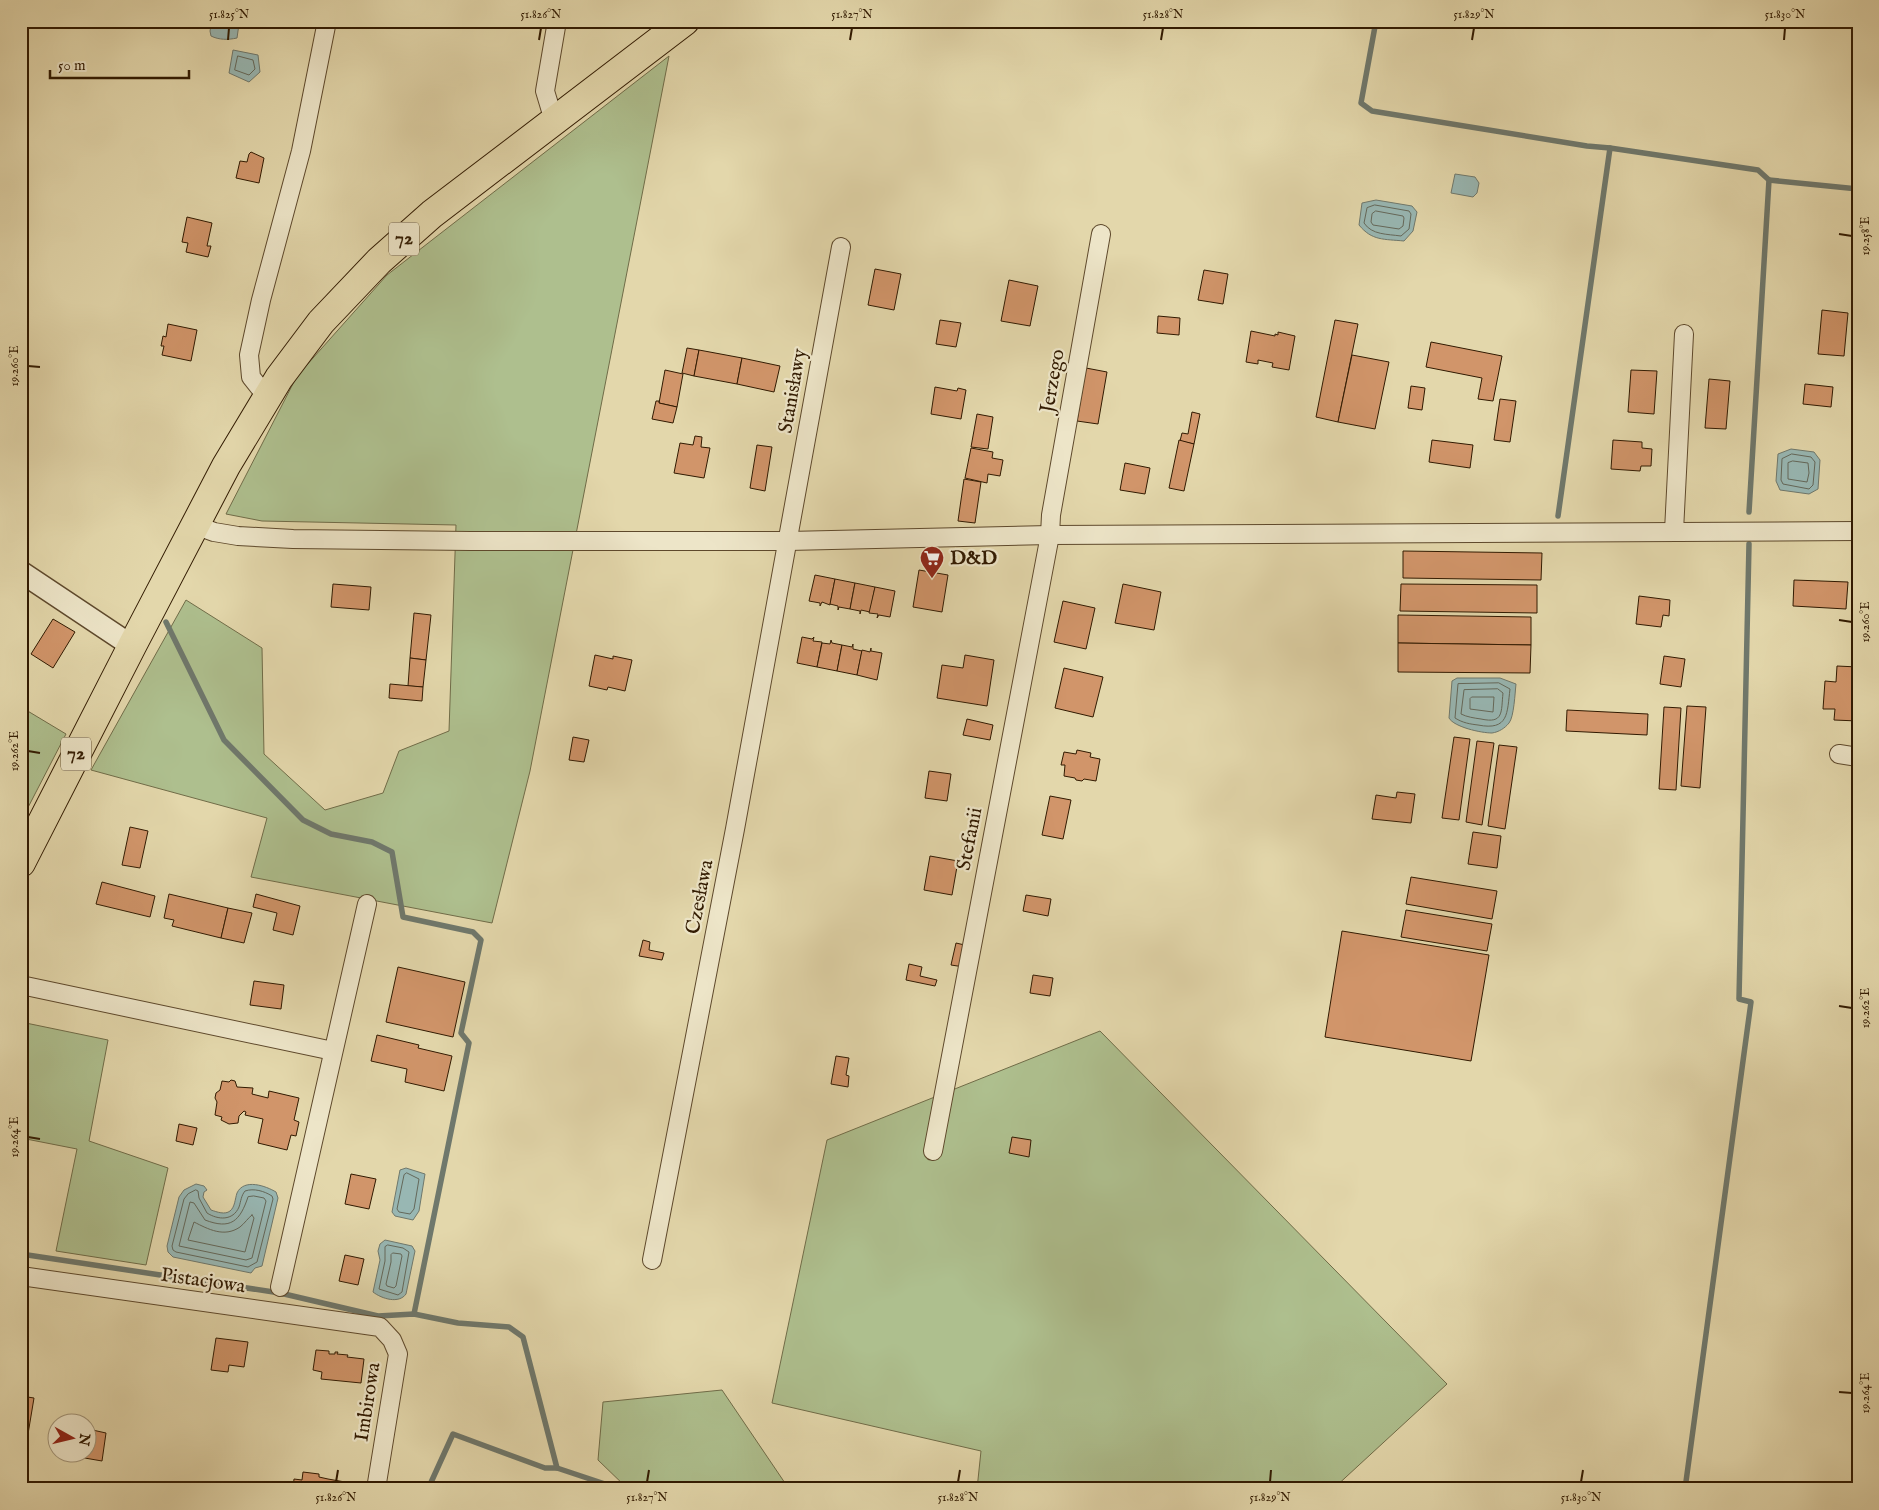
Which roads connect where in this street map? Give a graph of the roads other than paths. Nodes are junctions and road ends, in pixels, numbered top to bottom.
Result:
1 (327, 21) edge
2 (557, 21) edge
3 (686, 21) edge
4 (554, 121) junction
5 (1101, 234) dead end
6 (841, 247) dead end
7 (1684, 334) dead end
8 (267, 398) junction
9 (195, 525) junction
10 (1674, 531) junction
11 (1858, 531) edge
12 (1050, 535) junction
13 (788, 541) junction
14 (21, 572) edge
15 (132, 646) junction
16 (1839, 754) dead end
17 (1858, 757) edge
18 (21, 863) edge
19 (367, 904) dead end
20 (21, 985) edge
21 (332, 1051) junction
22 (932, 1151) dead end
23 (652, 1260) dead end
24 (21, 1276) edge
25 (280, 1287) dead end
26 (380, 1327) joint
27 (376, 1489) edge

1 - 8 street
2 - 4 street
3 - 4 main road, 72
4 - 8 main road, 72
5 - 12 street, Jerzego
6 - 13 street, Stanisławy
7 - 10 street
8 - 9 main road, 72
9 - 13 street
9 - 15 main road, 72
10 - 11 street
10 - 12 street
12 - 13 street
12 - 22 street, Stefanii
13 - 23 street, Czesława
14 - 15 street
15 - 18 main road, 72
16 - 17 street
19 - 21 street
20 - 21 street
21 - 25 street
24 - 26 street, Pistacjowa
26 - 27 street, Imbirowa

